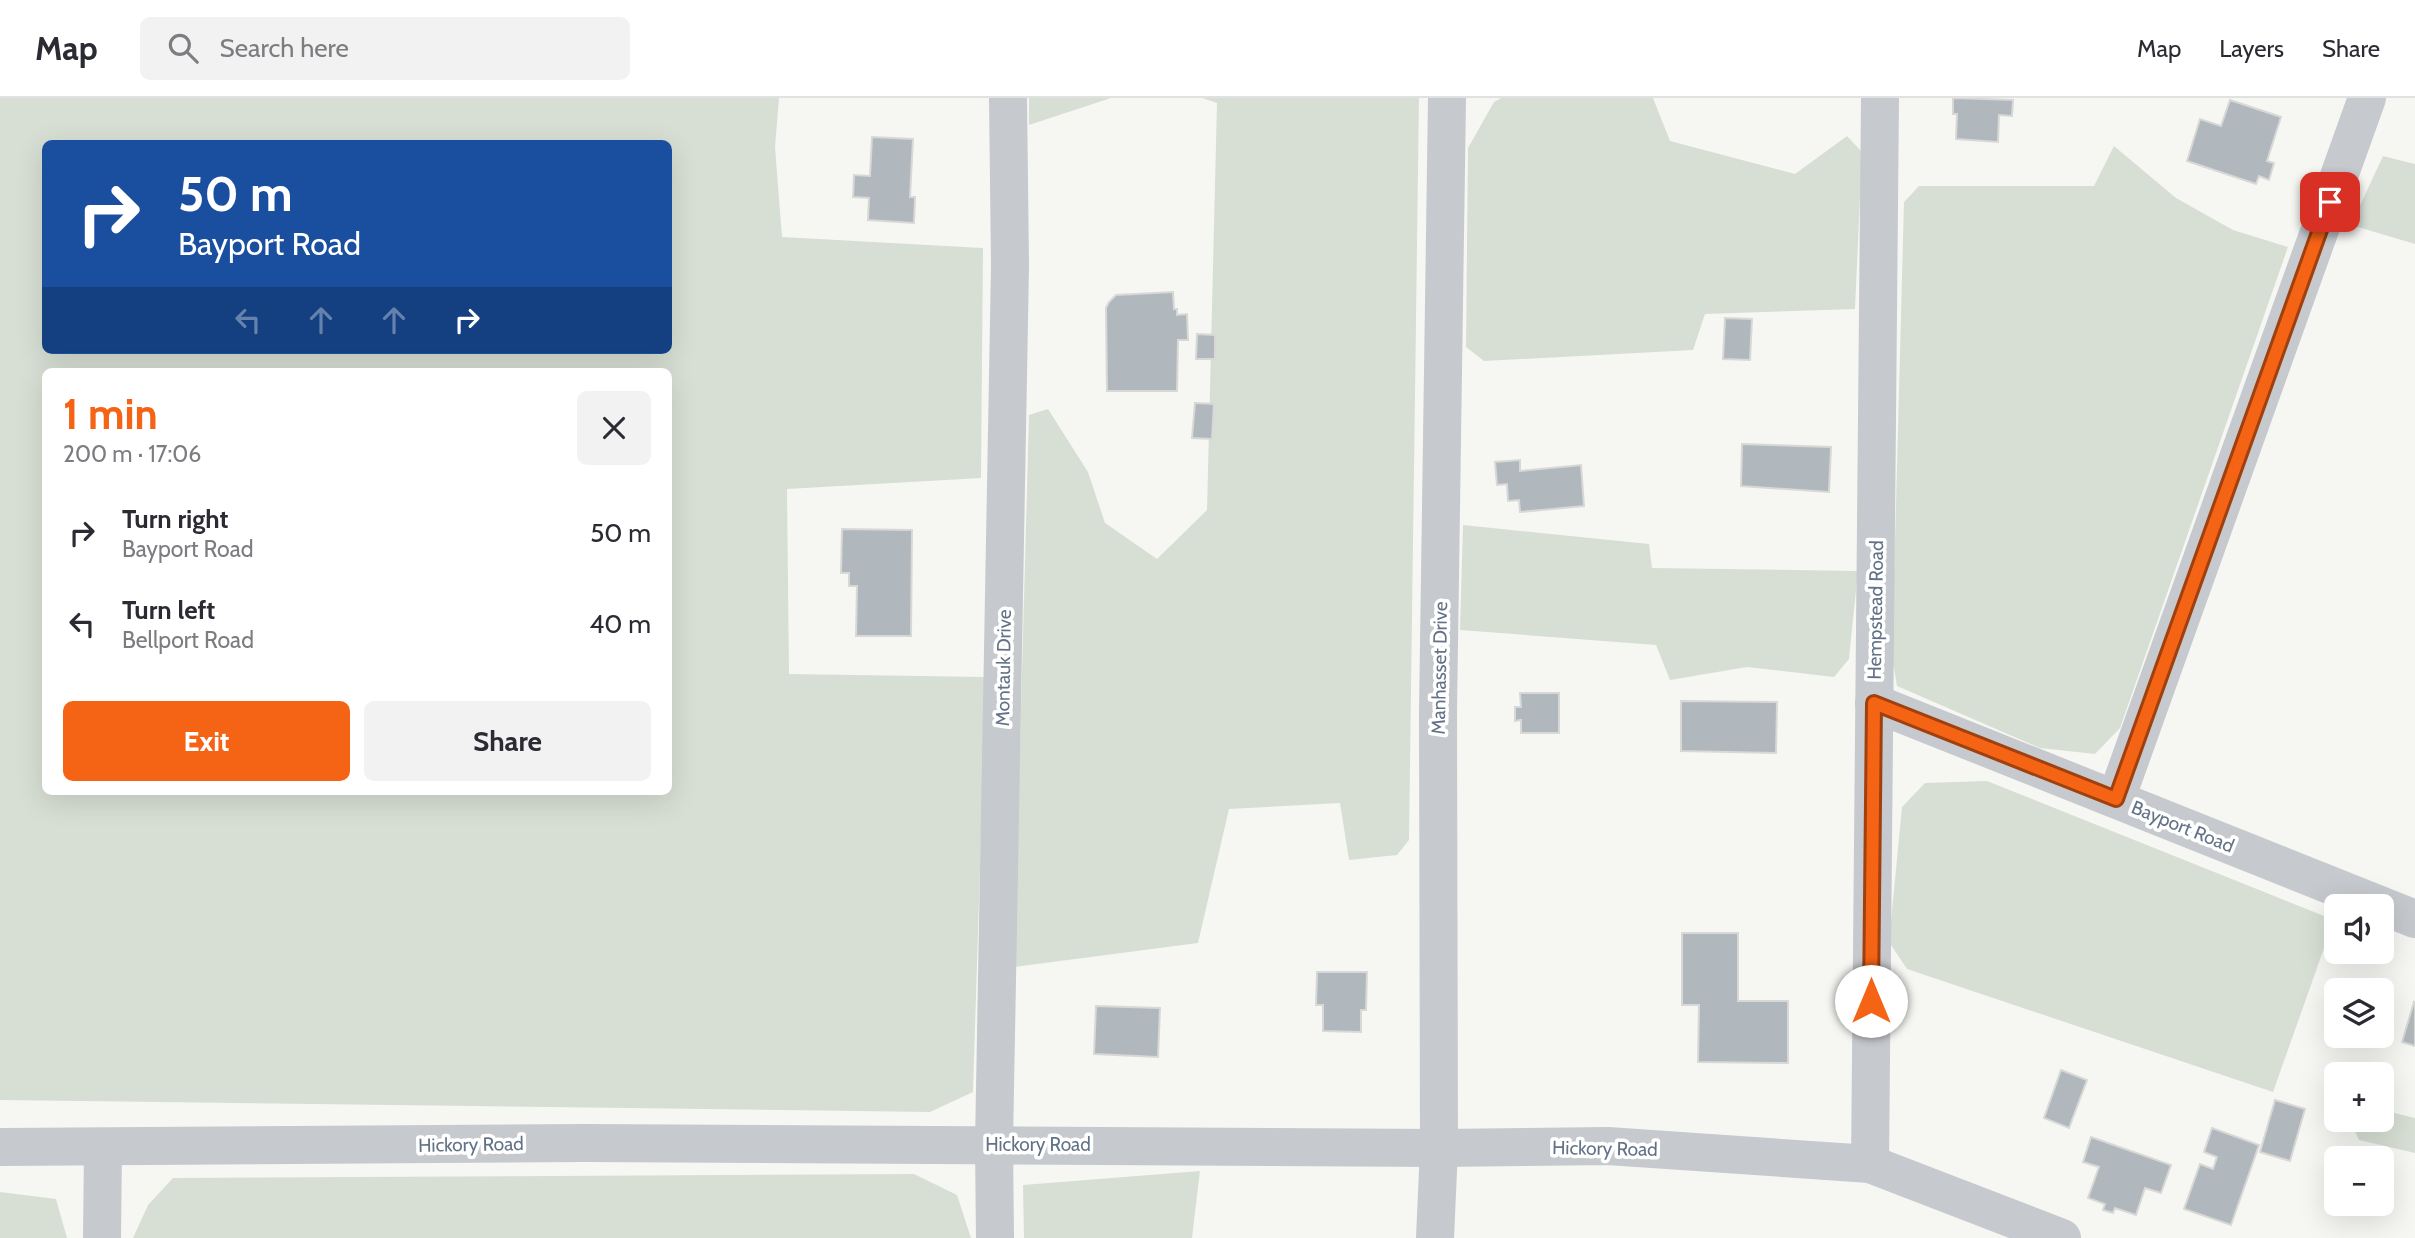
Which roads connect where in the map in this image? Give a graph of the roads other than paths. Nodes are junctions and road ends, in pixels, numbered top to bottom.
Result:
1 (1008, 98) edge
2 (1447, 98) edge
3 (1880, 98) edge
4 (2367, 98) edge
5 (1874, 703) junction
6 (2116, 799) junction
7 (2415, 919) edge
8 (994, 1144) junction
9 (0, 1147) edge
10 (103, 1148) junction
11 (1439, 1148) junction
12 (1870, 1164) junction
13 (102, 1238) edge
14 (995, 1238) edge
15 (1435, 1238) edge
16 (2062, 1238) edge

1 - 8 street, Montauk Drive
2 - 11 street, Manhasset Drive
3 - 5 street, Hempstead Road
4 - 6 street
5 - 6 street, Bayport Road
5 - 12 street, Hempstead Road
6 - 7 street, Bayport Road
8 - 10 street, Hickory Road
8 - 11 street, Hickory Road
8 - 14 street, Montauk Drive
9 - 10 street, Hickory Road
10 - 13 street
11 - 12 street, Hickory Road
11 - 15 street, Manhasset Drive
12 - 16 street, Hickory Road

